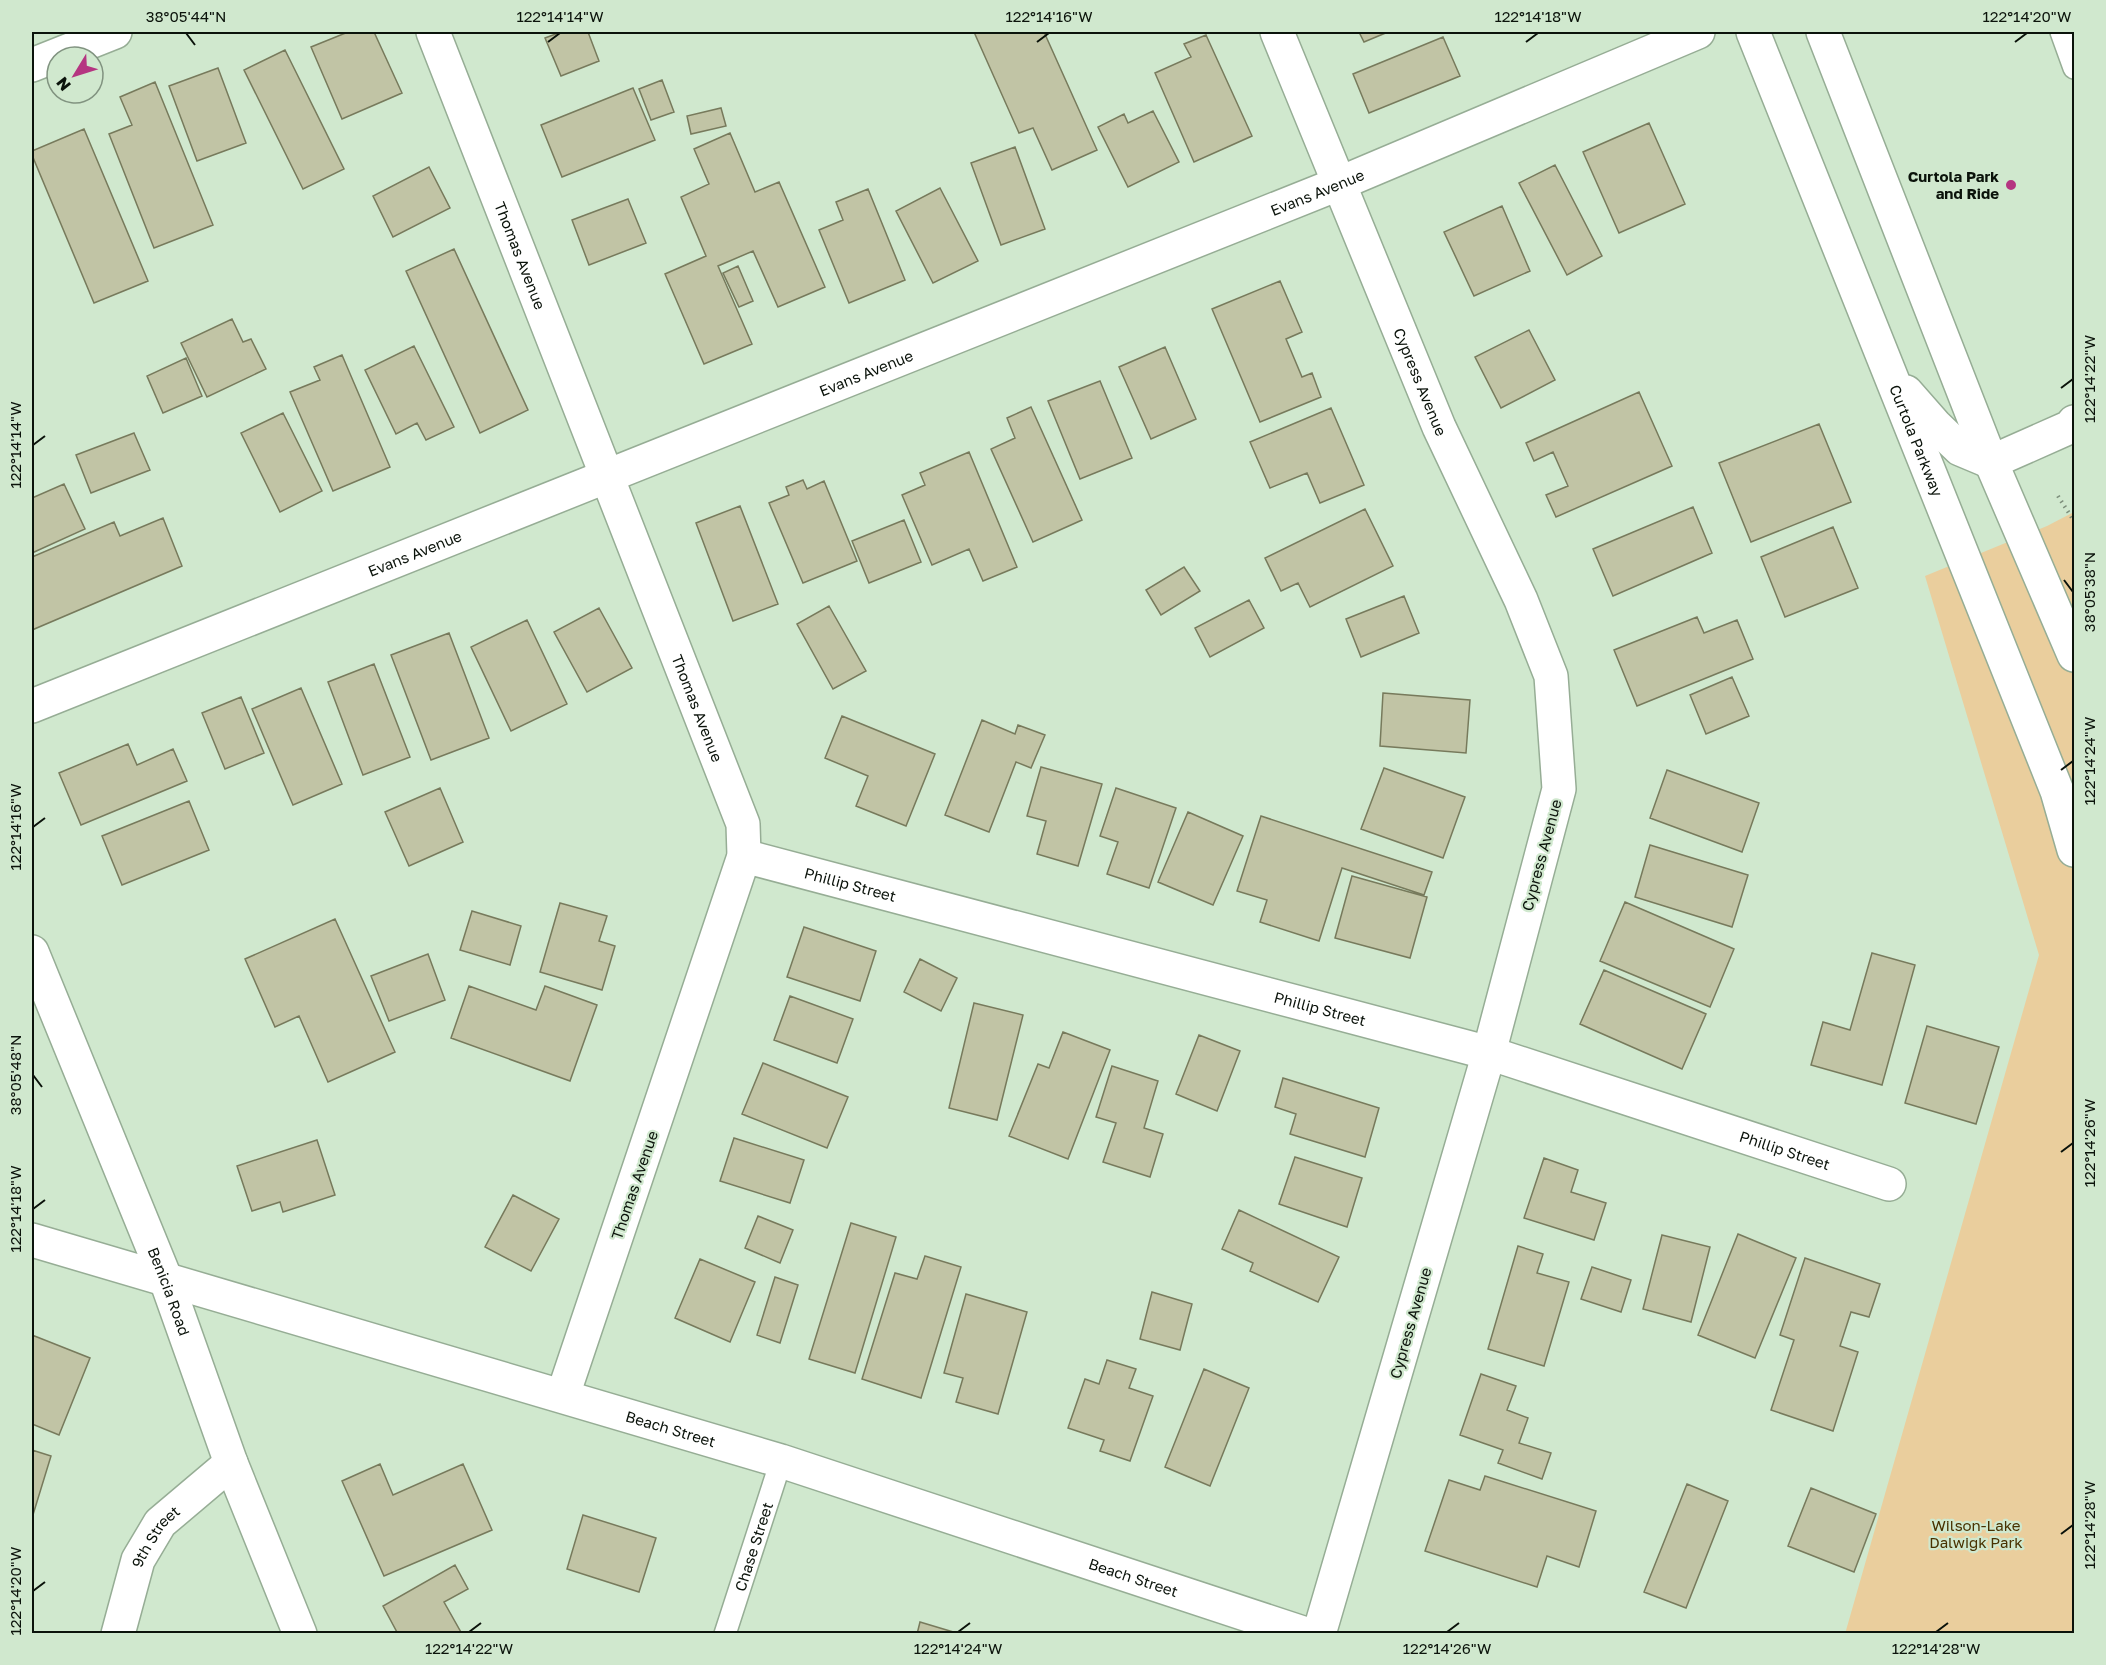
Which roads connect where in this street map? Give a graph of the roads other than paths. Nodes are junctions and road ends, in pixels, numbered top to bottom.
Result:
1 (115, 32) edge
2 (433, 32) edge
3 (1277, 32) edge
4 (1698, 32) edge
5 (1754, 32) edge
6 (1823, 32) edge
7 (2061, 32) edge
8 (32, 64) edge
9 (2074, 68) edge
10 (1338, 184) junction
11 (1889, 372) junction
12 (2074, 422) edge
13 (1991, 462) junction
14 (608, 477) junction
15 (2074, 655) edge
16 (32, 706) edge
17 (2074, 850) edge
18 (744, 856) junction
19 (32, 952) edge
20 (1489, 1053) junction
21 (1889, 1184) dead end
22 (32, 1240) edge
23 (166, 1280) junction
24 (563, 1395) junction
25 (781, 1461) junction
26 (231, 1463) junction
27 (118, 1634) edge
28 (300, 1634) edge
29 (725, 1634) edge
30 (1306, 1634) edge
31 (1319, 1634) edge

1 - 8 street
2 - 14 street, Thomas Avenue
3 - 10 street, Cypress Avenue
4 - 10 street, Evans Avenue
5 - 11 street, Curtola Parkway
6 - 13 street
7 - 9 lane
10 - 14 street, Evans Avenue
10 - 20 street, Cypress Avenue
11 - 13 street
11 - 17 street, Curtola Parkway
12 - 13 street
13 - 15 street
14 - 16 street, Evans Avenue
14 - 18 street, Thomas Avenue
18 - 20 street, Phillip Street
18 - 24 street, Thomas Avenue
19 - 23 street, Benicia Road
20 - 21 street, Phillip Street
20 - 31 street, Cypress Avenue
22 - 23 street, Beach Street
23 - 24 street, Beach Street
23 - 26 street, Benicia Road
24 - 25 street, Beach Street
25 - 29 lane, Chase Street
25 - 30 street, Beach Street
26 - 27 street, 9th Street
26 - 28 street, Benicia Road

